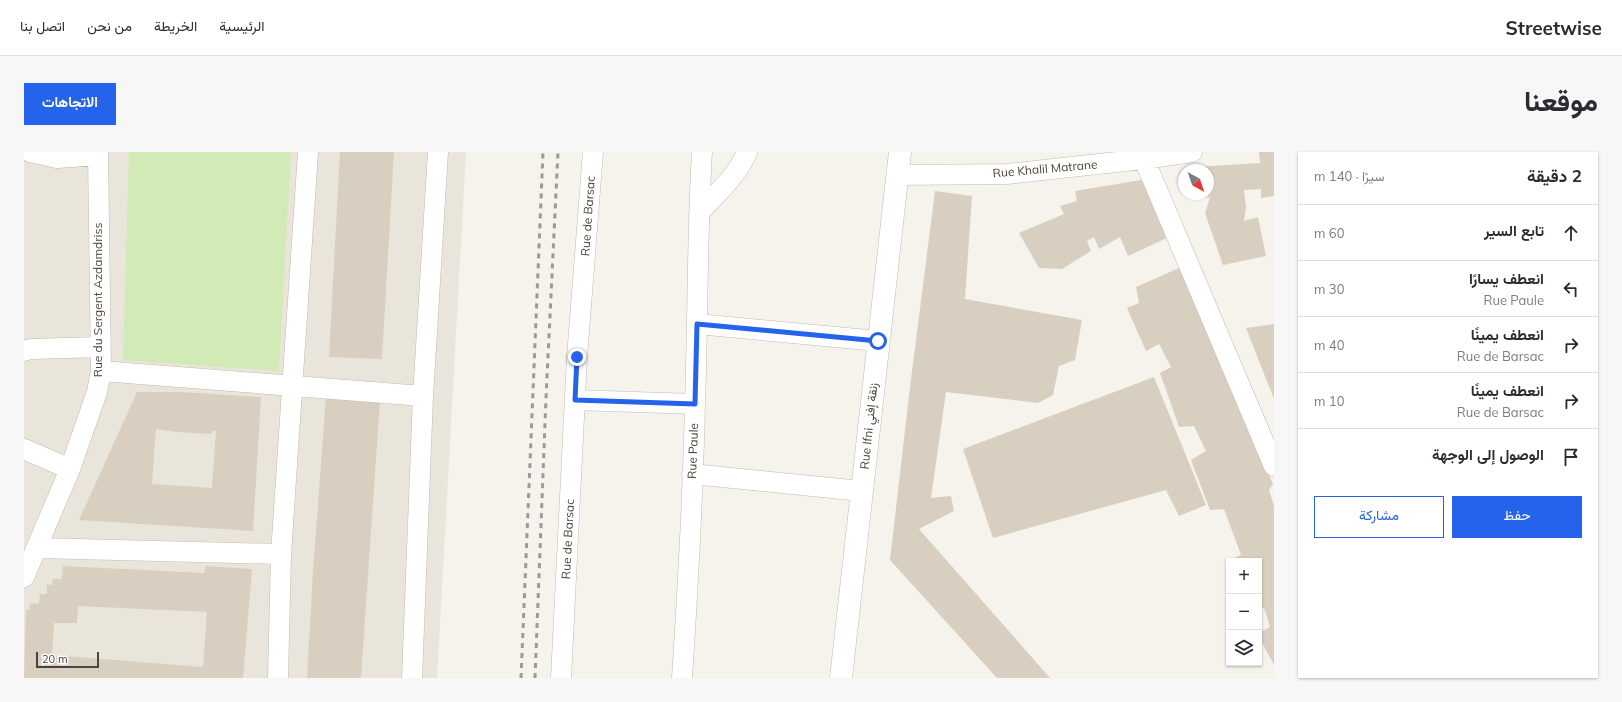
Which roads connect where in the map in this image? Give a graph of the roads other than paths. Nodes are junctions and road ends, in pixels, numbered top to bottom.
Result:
1 (30, 152) edge
2 (308, 152) edge
3 (438, 152) edge
4 (593, 152) edge
5 (702, 152) edge
6 (747, 152) edge
7 (900, 152) edge
8 (1192, 152) edge
9 (98, 154) edge
10 (1144, 159) junction
11 (898, 175) junction
12 (699, 213) junction
13 (697, 324) junction
14 (878, 341) junction
15 (26, 347) edge
16 (100, 348) junction
17 (101, 371) junction
18 (292, 386) junction
19 (423, 396) junction
20 (575, 400) junction
21 (695, 404) junction
22 (24, 449) edge
23 (1274, 466) edge
24 (70, 469) junction
25 (692, 474) junction
26 (861, 491) junction
27 (37, 548) junction
28 (282, 554) junction
29 (24, 578) edge
30 (278, 678) edge
31 (412, 678) edge
32 (561, 678) edge
33 (682, 678) edge
34 (841, 678) edge

1 - 9 street
2 - 18 street
3 - 19 street
4 - 20 street, Rue de Barsac
5 - 12 street, Rue Paule
6 - 12 street
7 - 11 street, Rue Ifni زنقة إفني
8 - 10 street, Rue Khalil Matrane
9 - 16 street, Rue du Sergent Azdamdriss
10 - 11 street, Rue Khalil Matrane
10 - 23 street
11 - 14 street, Rue Ifni زنقة إفني
12 - 13 street, Rue Paule
13 - 14 street
13 - 21 street, Rue Paule
14 - 26 street, Rue Ifni زنقة إفني
15 - 16 street
16 - 17 street, Rue du Sergent Azdamdriss
17 - 18 street
17 - 24 street, Rue du Sergent Azdamdriss
18 - 19 street
18 - 28 street
19 - 31 street
20 - 21 street
20 - 32 street, Rue de Barsac
21 - 25 street, Rue Paule
22 - 24 street
24 - 27 street, Rue du Sergent Azdamdriss
25 - 26 street
25 - 33 street, Rue Paule
26 - 34 street, Rue Ifni زنقة إفني
27 - 28 street
27 - 29 street, Rue du Sergent Azdamdriss
28 - 30 street

